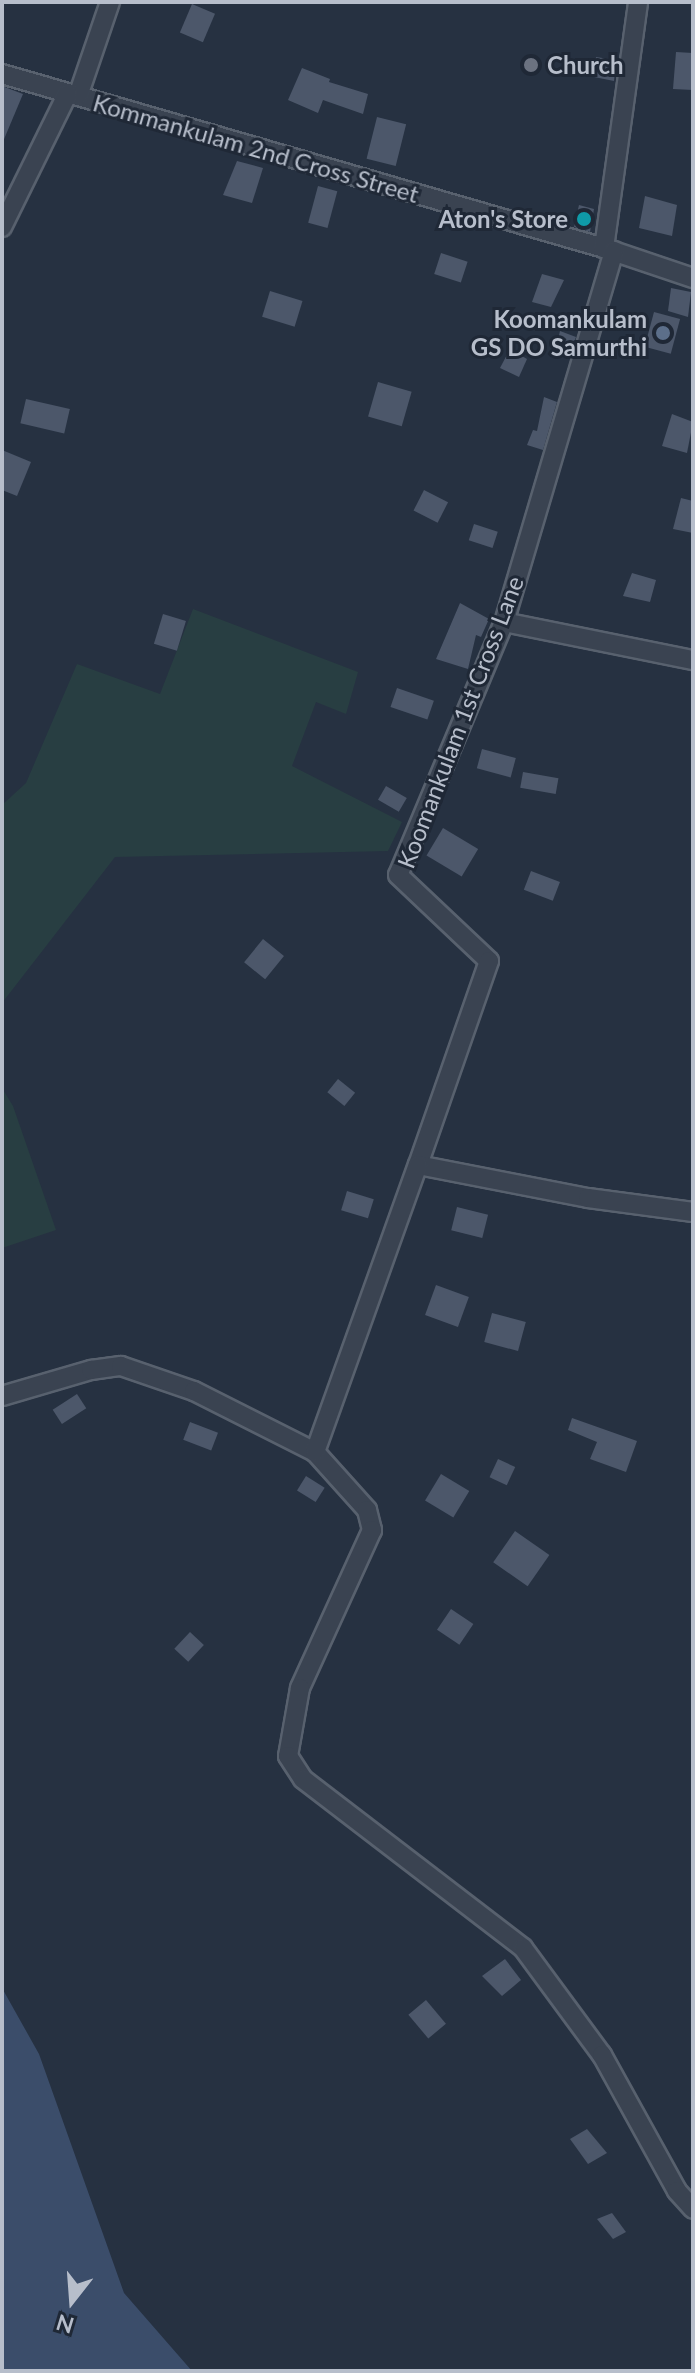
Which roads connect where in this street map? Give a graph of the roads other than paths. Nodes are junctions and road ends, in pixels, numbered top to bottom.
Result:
1 (110, 2) edge
2 (638, 2) edge
3 (2, 74) edge
4 (73, 95) junction
5 (2, 227) edge
6 (609, 249) junction
7 (693, 278) edge
8 (504, 622) junction
9 (693, 660) edge
10 (418, 1165) junction
11 (693, 1212) edge
12 (2, 1396) edge
13 (315, 1452) junction
14 (693, 2209) edge

1 - 4 street
2 - 6 street, Koomankulam 1st Cross Lane
3 - 4 street, Kommankulam 2nd Cross Street
4 - 5 street
4 - 6 street, Kommankulam 2nd Cross Street
6 - 7 street, Kommankulam 2nd Cross Street
6 - 8 street, Koomankulam 1st Cross Lane
8 - 9 street
8 - 10 street, Koomankulam 1st Cross Lane
10 - 11 street
10 - 13 street
12 - 13 street
13 - 14 street

